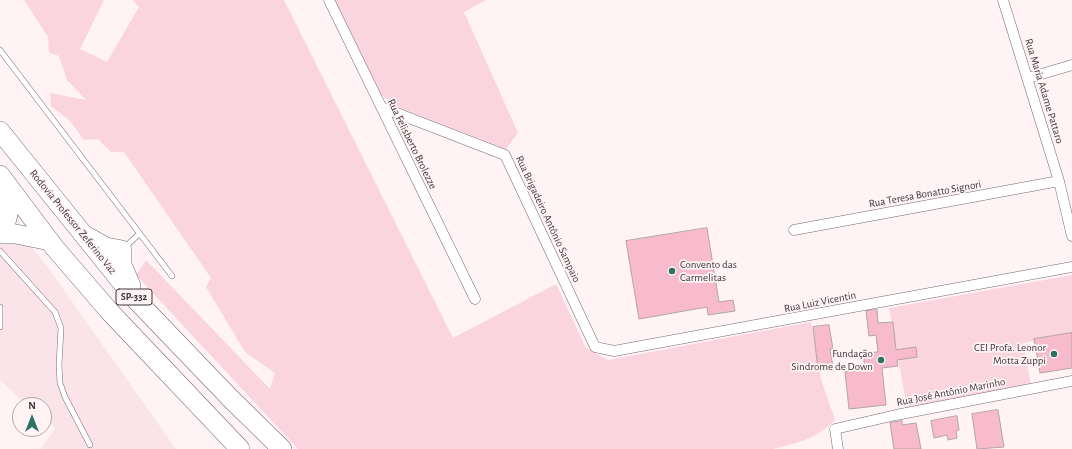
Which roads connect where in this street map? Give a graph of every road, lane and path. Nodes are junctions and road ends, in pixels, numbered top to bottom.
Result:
1 (329, 0) edge
2 (1003, 0) edge
3 (0, 50) edge
4 (1072, 65) edge
5 (1028, 78) junction
6 (381, 107) junction
7 (0, 131) edge
8 (2, 178) edge
9 (1059, 181) junction
10 (794, 230) dead end
11 (79, 231) junction
12 (139, 234) junction
13 (1072, 236) edge
14 (1, 241) edge
15 (50, 241) junction
16 (122, 250) junction
17 (1072, 267) edge
18 (172, 276) dead end
19 (475, 299) dead end
20 (136, 300) junction
21 (0, 307) edge
22 (0, 327) edge
23 (585, 327) joint
24 (1072, 381) edge
25 (90, 445) dead end
26 (240, 449) edge
27 (282, 449) edge
28 (838, 449) edge

1 - 6 street, Rua Felisberto Brolezze
2 - 5 street, Rua Maria Adame Pattaro
3 - 12 lane
4 - 5 street
5 - 9 street, Rua Maria Adame Pattaro
6 - 19 street, Rua Felisberto Brolezze
6 - 23 street, Rua Brigadeiro Antônio Sampaio
7 - 11 highway, Rodovia Professor Zeferino Vaz / SP-332
8 - 14 highway
8 - 15 highway, SP-332
9 - 10 street, Rua Teresa Bonatto Signori
9 - 13 street, Rua Maria Adame Pattaro
11 - 16 highway
11 - 20 highway, Rodovia Professor Zeferino Vaz / SP-332
12 - 16 lane
12 - 18 lane
14 - 15 highway
14 - 25 lane
15 - 26 highway, SP-332
16 - 20 highway
17 - 23 street, Rua Luiz Vicentin
20 - 27 highway, Rodovia Professor Zeferino Vaz / SP-332
21 - 22 lane
24 - 28 street, Rua José Antônio Marinho

